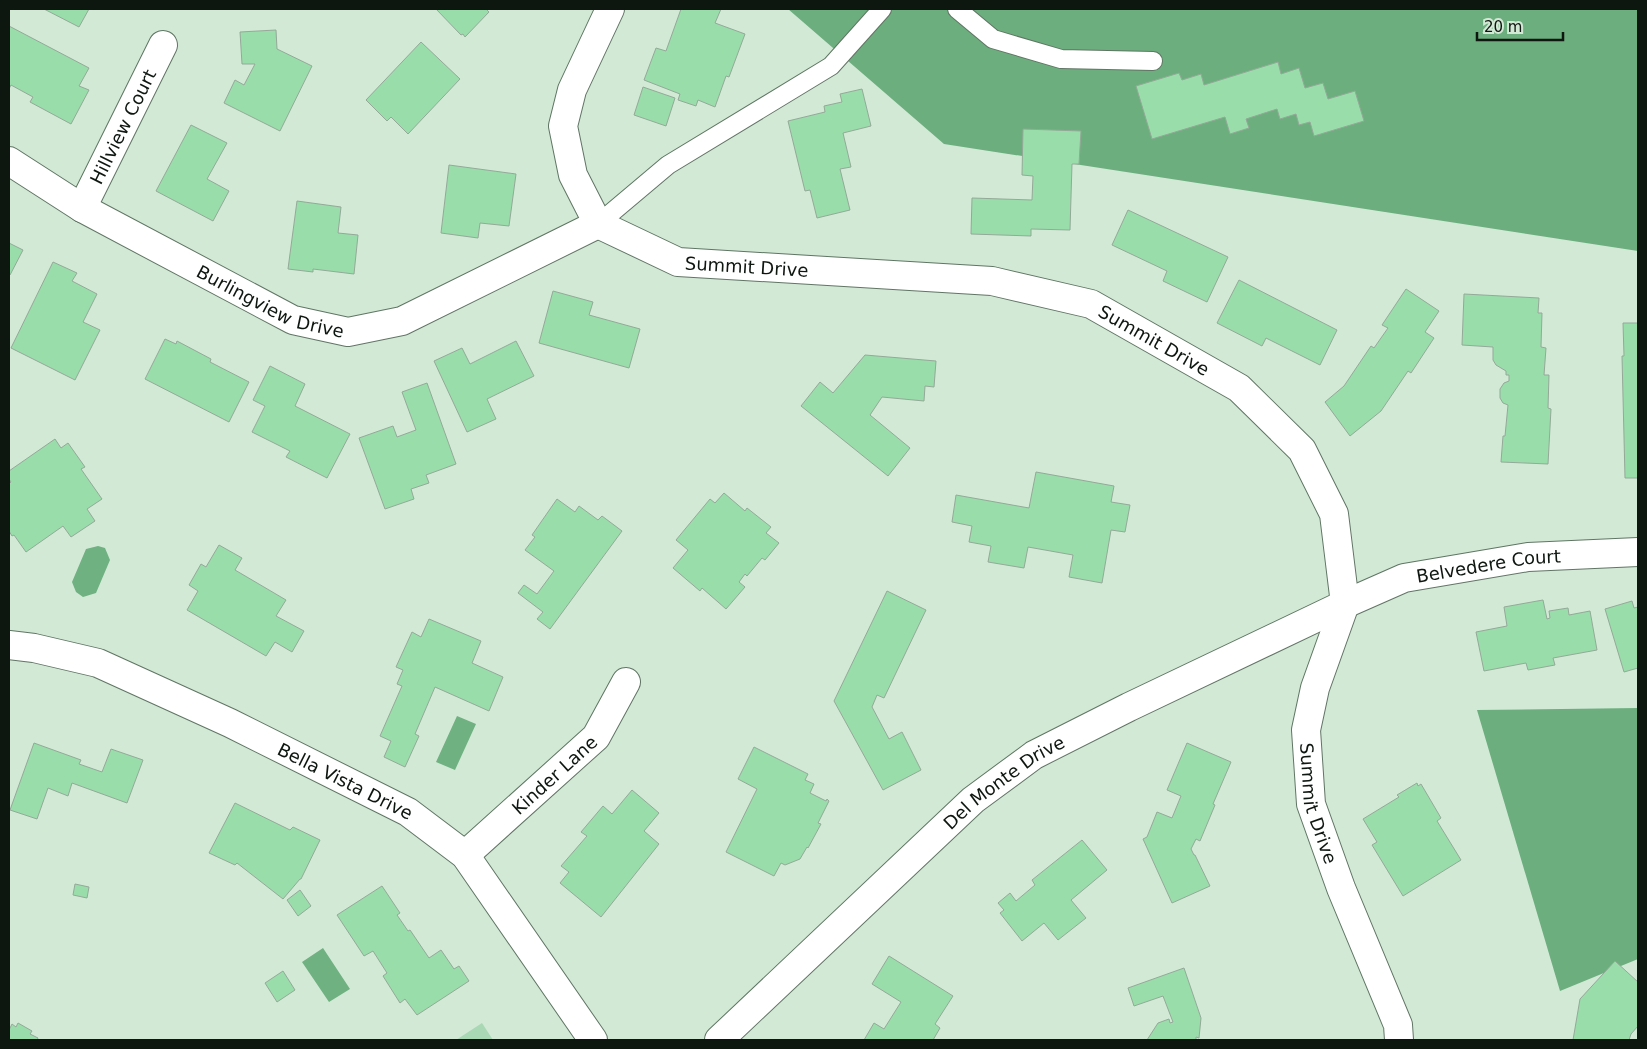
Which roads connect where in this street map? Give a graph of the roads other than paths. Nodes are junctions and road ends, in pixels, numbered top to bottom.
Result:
1 (610, 9) edge
2 (882, 9) edge
3 (957, 9) edge
4 (164, 45) dead end
5 (1153, 61) dead end
6 (9, 161) edge
7 (82, 208) junction
8 (598, 224) junction
9 (1638, 552) edge
10 (1345, 604) junction
11 (9, 645) edge
12 (626, 682) dead end
13 (465, 855) junction
14 (593, 1040) edge
15 (719, 1040) edge
16 (1399, 1040) edge

1 - 8 street
2 - 8 lane
3 - 5 lane
4 - 7 street, Hillview Court
6 - 7 street, Burlingview Drive
7 - 8 street, Burlingview Drive
8 - 10 street, Summit Drive
9 - 10 street, Belvedere Court
10 - 15 street, Del Monte Drive
10 - 16 street, Summit Drive
11 - 13 street, Bella Vista Drive
12 - 13 street, Kinder Lane
13 - 14 street, Bella Vista Drive

